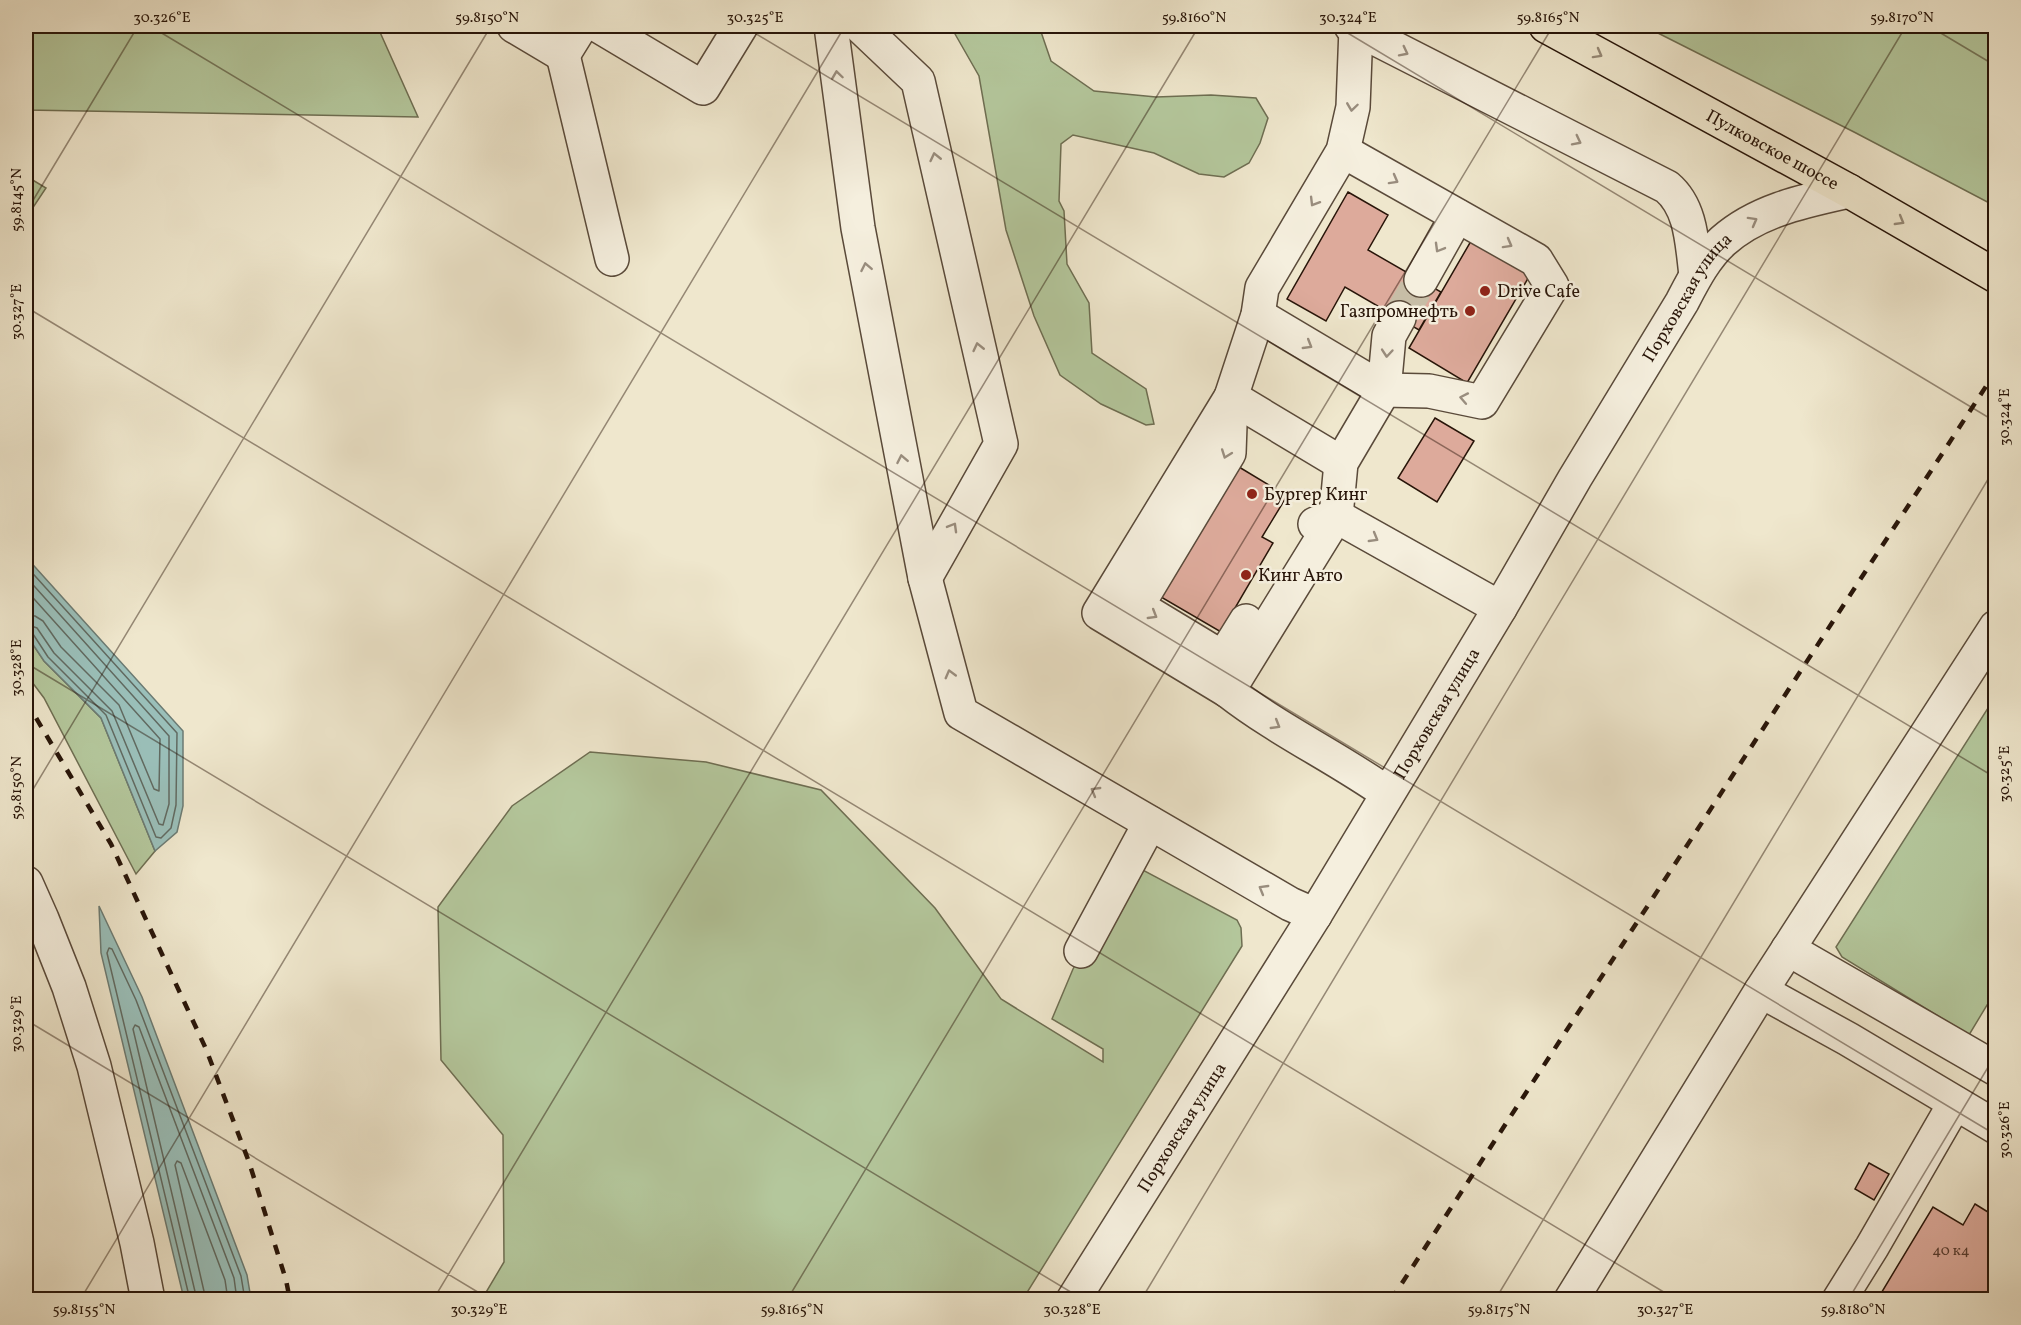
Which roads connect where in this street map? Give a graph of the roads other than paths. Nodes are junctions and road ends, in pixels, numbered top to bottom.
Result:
1 (514, 26) edge
2 (581, 26) edge
3 (599, 26) edge
4 (741, 26) edge
5 (831, 26) edge
6 (860, 26) edge
7 (1546, 26) edge
8 (1354, 27) edge
9 (563, 55) junction
10 (1343, 151) junction
11 (1849, 191) junction
12 (1457, 216) junction
13 (612, 259) dead end
14 (1696, 275) junction
15 (1995, 276) edge
16 (1421, 280) tunnel mouth
17 (1258, 315) junction
18 (1399, 318) tunnel mouth
19 (1384, 390) junction
20 (1230, 397) junction
21 (1341, 463) junction
22 (1336, 516) junction
23 (925, 578) junction
24 (1500, 608) junction
25 (1995, 627) edge
26 (1228, 691) junction
27 (1387, 793) junction
28 (1150, 823) junction
29 (26, 883) edge
30 (1315, 915) junction
31 (1788, 949) junction
32 (1081, 951) dead end
33 (1761, 991) junction
34 (1995, 1069) edge
35 (1955, 1103) junction
36 (1995, 1127) edge
37 (148, 1299) edge
38 (1073, 1299) edge
39 (1571, 1299) edge
40 (1839, 1299) edge

1 - 9 street
2 - 9 street
3 - 4 street
23 -> 5 street
23 -> 6 street
7 -> 11 main road, Пулковское шоссе
8 -> 10 street
8 -> 14 street
9 - 13 street
10 -> 12 street
10 -> 17 street
14 -> 11 street, Порховская улица
11 -> 15 main road, Пулковское шоссе
12 -> 16 street
12 -> 19 street
14 - 24 street, Порховская улица
17 -> 19 street
17 - 20 street
18 -> 19 street
19 - 21 street
20 - 21 street
20 -> 22 street
20 - 26 street
21 - 22 street
22 -> 24 street
22 - 26 street
28 -> 23 street
24 - 27 street, Порховская улица
25 - 31 street
26 -> 27 street
27 - 30 street, Порховская улица
30 -> 28 street
28 - 32 street
29 - 37 street
30 - 38 street, Порховская улица
31 - 33 street
31 - 34 street
33 - 35 street
33 - 39 street
35 - 36 street
35 - 40 street

